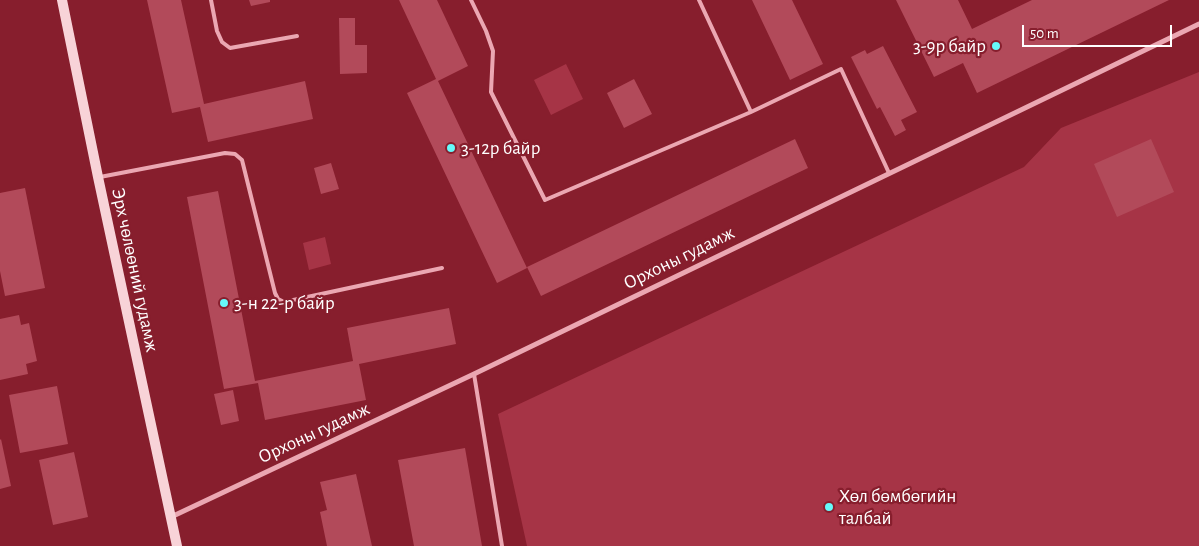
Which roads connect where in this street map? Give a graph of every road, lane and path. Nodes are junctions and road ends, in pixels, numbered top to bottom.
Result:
1 (62, 0) edge
2 (211, 0) edge
3 (471, 0) edge
4 (699, 0) edge
5 (1199, 24) edge
6 (297, 36) dead end
7 (751, 112) junction
8 (890, 173) junction
9 (98, 177) junction
10 (442, 268) dead end
11 (474, 374) junction
12 (171, 517) junction
13 (177, 546) edge
14 (502, 546) edge

1 - 9 main road, Эрх чөлөөний гудамж
2 - 6 lane
3 - 7 lane
4 - 7 lane
5 - 8 street, Орхоны гудамж
7 - 8 lane
8 - 11 street, Орхоны гудамж
9 - 10 lane
9 - 12 main road, Эрх чөлөөний гудамж
11 - 12 street, Орхоны гудамж
11 - 14 lane
12 - 13 main road, Эрх чөлөөний гудамж

